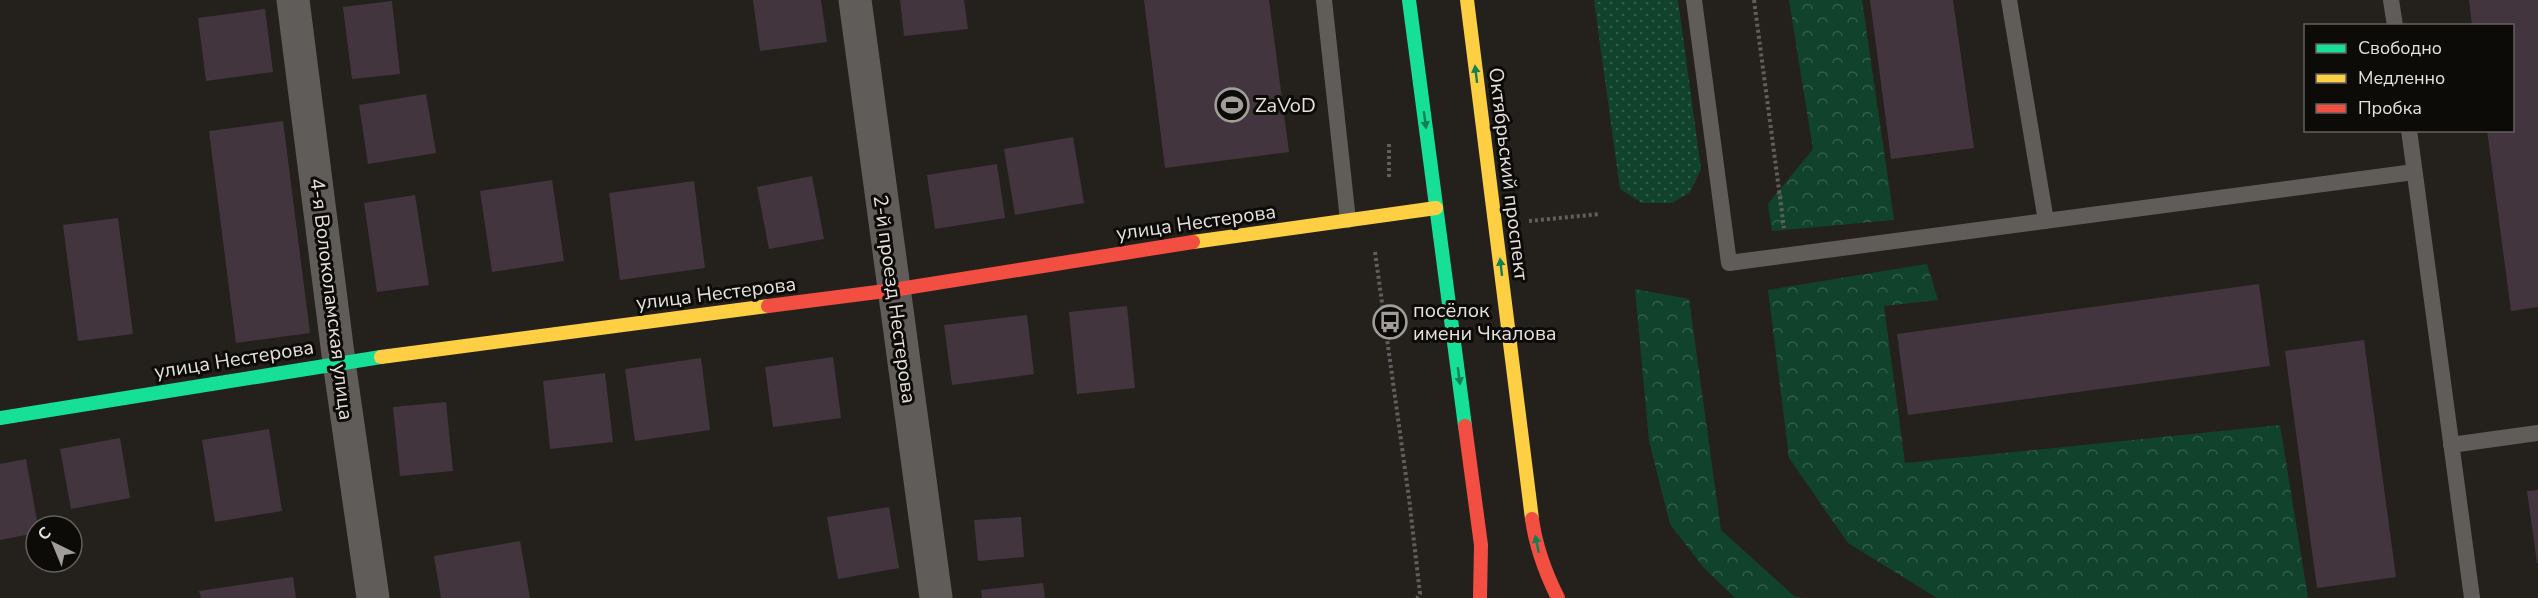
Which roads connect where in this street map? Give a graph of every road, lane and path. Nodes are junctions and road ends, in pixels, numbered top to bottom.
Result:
1 (294, 0) edge
2 (855, 0) edge
3 (1324, 0) edge
4 (1409, 0) edge
5 (1467, 0) edge
6 (1694, 0) edge
7 (1754, 0) edge
8 (2009, 0) edge
9 (2391, 0) edge
10 (2395, 24) edge
11 (2409, 132) edge
12 (2414, 172) junction
13 (1436, 208) junction
14 (1389, 215) junction
15 (1348, 220) junction
16 (2046, 221) junction
17 (1788, 256) junction
18 (893, 290) junction
19 (339, 362) junction
20 (0, 418) edge
21 (2538, 433) edge
22 (2451, 445) junction
23 (373, 598) edge
24 (936, 598) edge
25 (1417, 598) edge
26 (1480, 598) edge
27 (1558, 598) edge
28 (2472, 598) edge

1 - 19 street, 4-я Волоколамская улица
2 - 18 street, 2-й проезд Нестерова
3 - 15 lane
4 -> 13 street
27 -> 5 street, Октябрьский проспект
6 - 17 lane
7 - 17 path
8 - 16 lane
9 - 10 lane
11 - 12 lane
12 - 16 lane
12 - 22 lane
13 - 14 street, улица Нестерова
13 -> 26 street
14 - 15 street, улица Нестерова
14 - 25 path
15 - 18 street, улица Нестерова
16 - 17 lane
18 - 19 street, улица Нестерова
18 - 24 street, 2-й проезд Нестерова
19 - 20 street, улица Нестерова
19 - 23 street, 4-я Волоколамская улица
21 - 22 lane
22 - 28 lane

